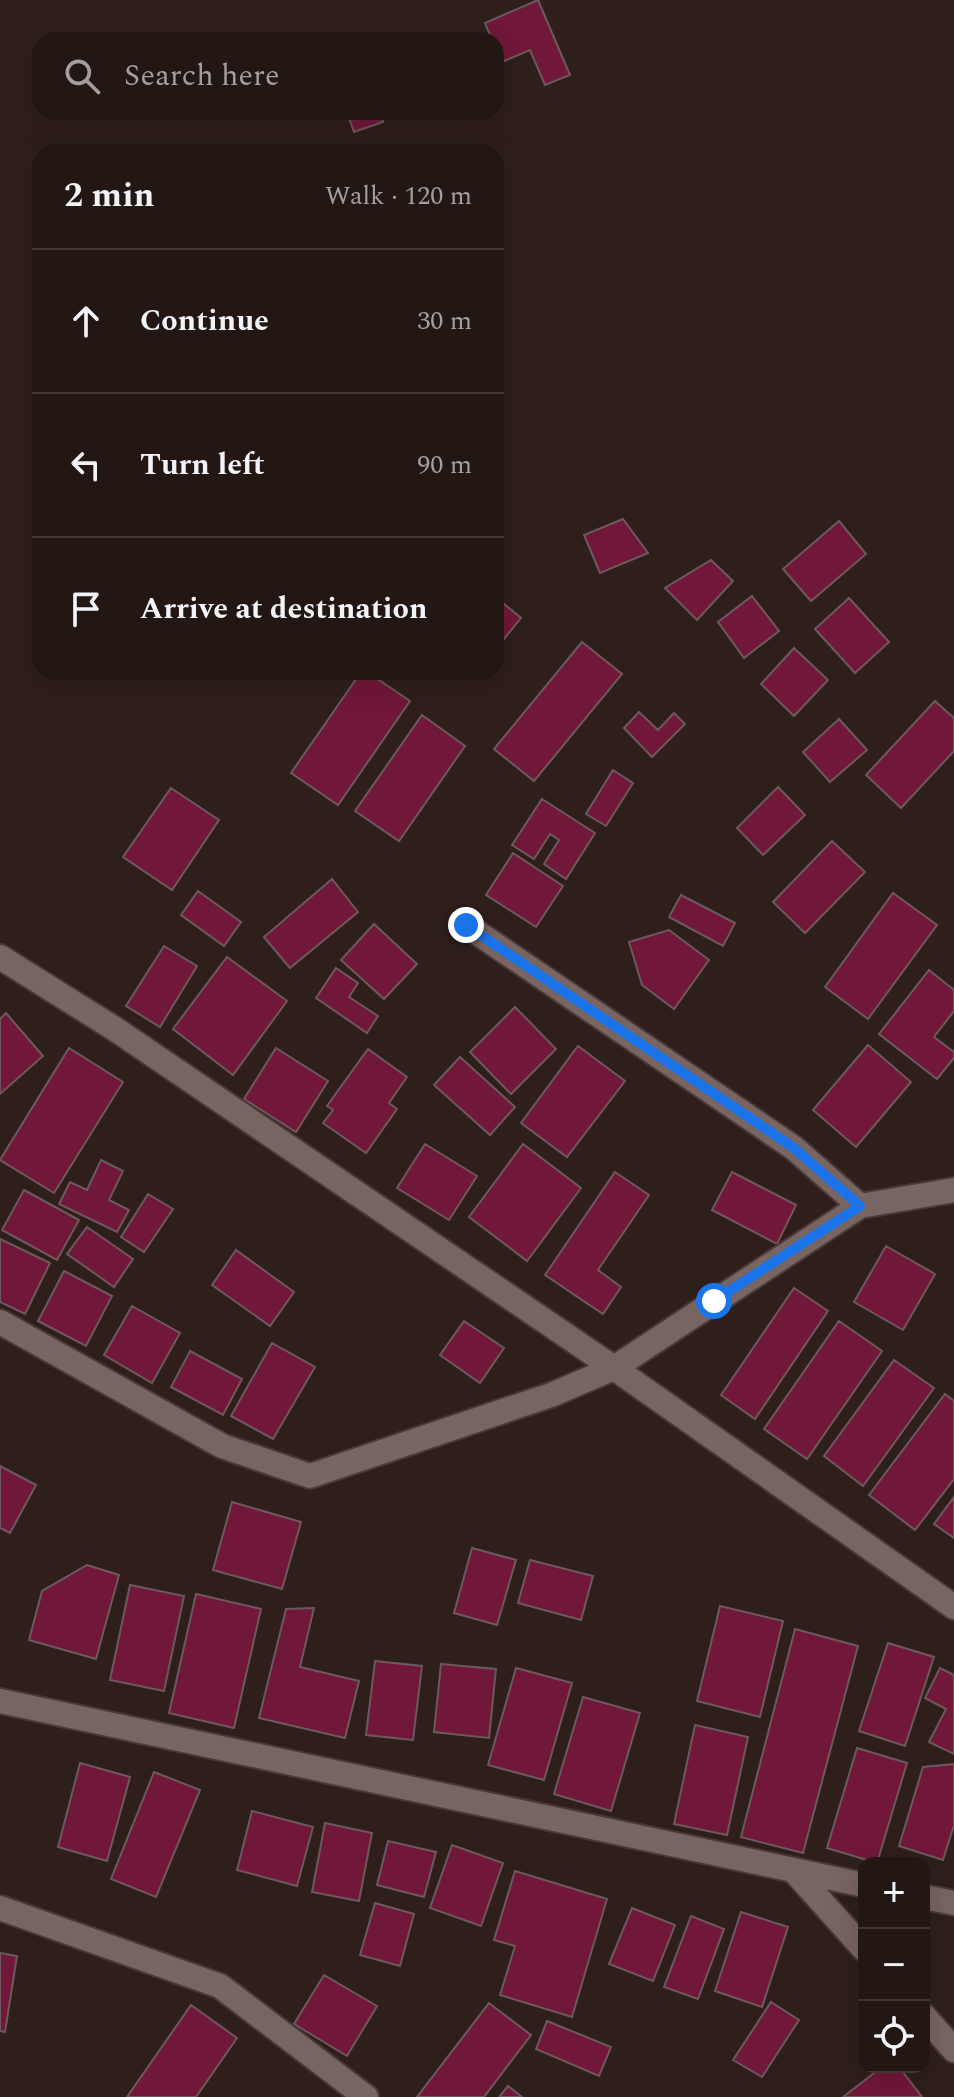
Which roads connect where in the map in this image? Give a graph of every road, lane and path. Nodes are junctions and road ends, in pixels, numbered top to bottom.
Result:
1 (466, 925) dead end
2 (0, 957) edge
3 (954, 1190) edge
4 (860, 1206) junction
5 (0, 1322) edge
6 (614, 1368) junction
7 (954, 1607) edge
8 (0, 1701) edge
9 (794, 1871) junction
10 (858, 1884) edge
11 (930, 1898) edge
12 (954, 1903) edge
13 (0, 1908) edge
14 (858, 1942) edge
15 (930, 2023) edge
16 (954, 2050) edge
17 (366, 2097) edge

1 - 4 street
2 - 6 street
3 - 4 street
4 - 6 street
5 - 6 street
6 - 7 street
8 - 9 street
9 - 10 street
9 - 14 street
11 - 12 street
13 - 17 street
15 - 16 street

